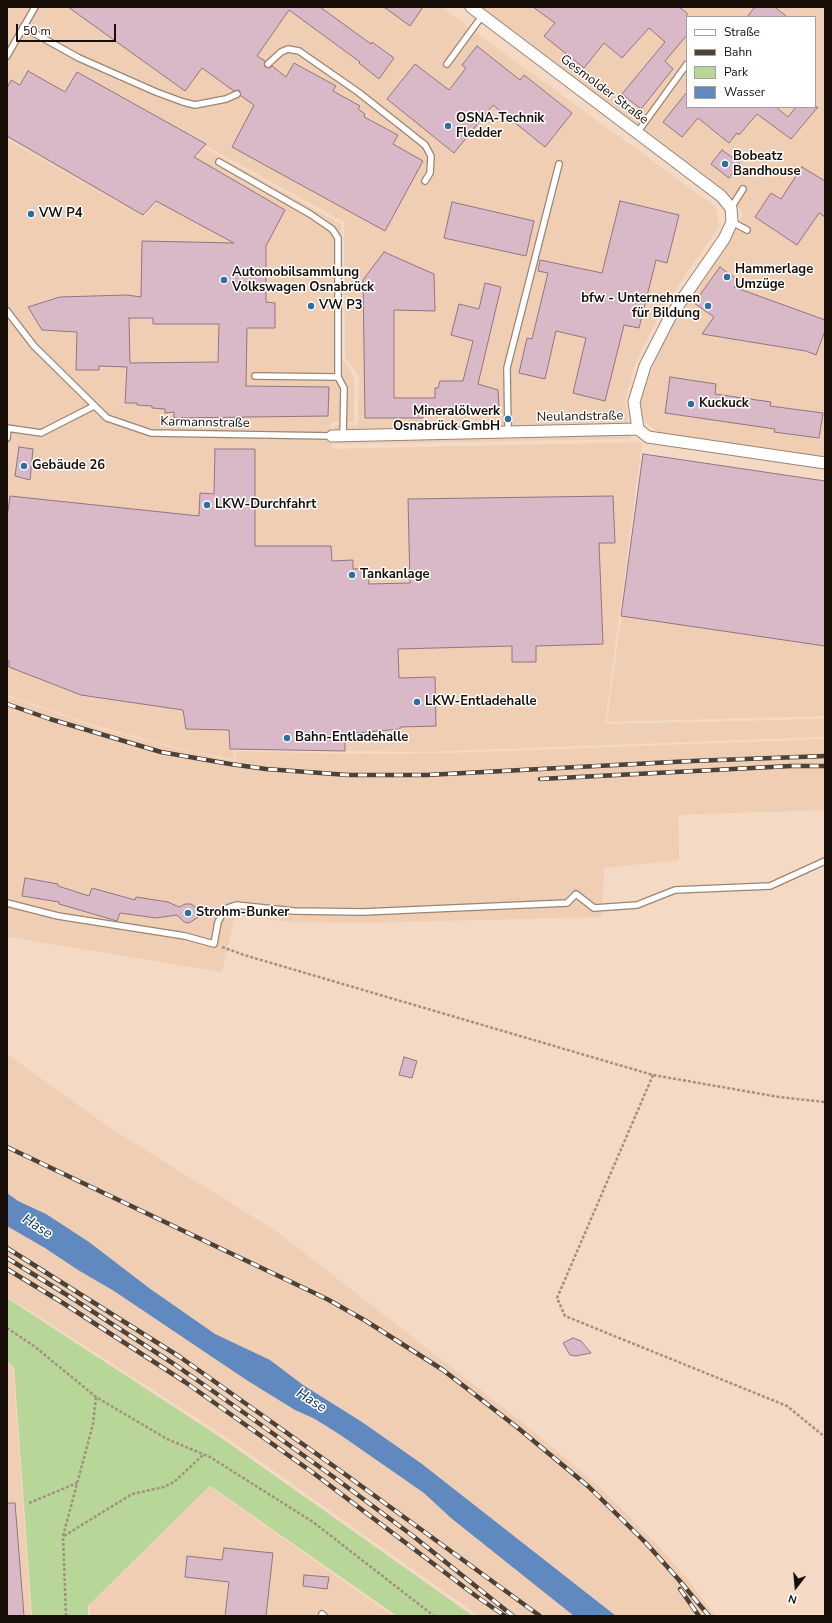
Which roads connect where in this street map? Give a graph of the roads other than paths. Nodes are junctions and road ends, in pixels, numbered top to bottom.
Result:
1 (34, 7) edge
2 (471, 7) edge
3 (482, 16) junction
4 (23, 27) junction
5 (7, 56) edge
6 (268, 64) dead end
7 (447, 64) dead end
8 (686, 65) edge
9 (237, 94) dead end
10 (637, 133) junction
11 (219, 162) dead end
12 (559, 164) dead end
13 (425, 181) dead end
14 (743, 189) dead end
15 (731, 208) junction
16 (732, 222) junction
17 (746, 230) dead end
18 (7, 311) edge
19 (255, 376) dead end
20 (338, 377) junction
21 (94, 406) junction
22 (8, 428) edge
23 (638, 430) junction
24 (508, 432) junction
25 (332, 436) joint
26 (343, 436) junction
27 (7, 438) edge
28 (825, 463) edge
29 (825, 861) edge
30 (7, 903) edge

1 - 4 lane
2 - 3 street, Gesmolder Straße
3 - 7 lane
3 - 10 street, Gesmolder Straße
4 - 5 lane
4 - 9 lane
6 - 13 lane
8 - 10 lane
10 - 15 street, Gesmolder Straße
11 - 20 lane
12 - 24 lane
14 - 15 lane
15 - 16 street
16 - 17 lane
16 - 23 street
18 - 21 lane, Karmannstraße
19 - 20 lane
20 - 26 lane
21 - 22 lane
21 - 25 lane, Karmannstraße
22 - 27 lane
23 - 24 street, Neulandstraße
23 - 28 street, Neulandstraße
24 - 26 street, Neulandstraße
25 - 26 street, Neulandstraße
29 - 30 lane

